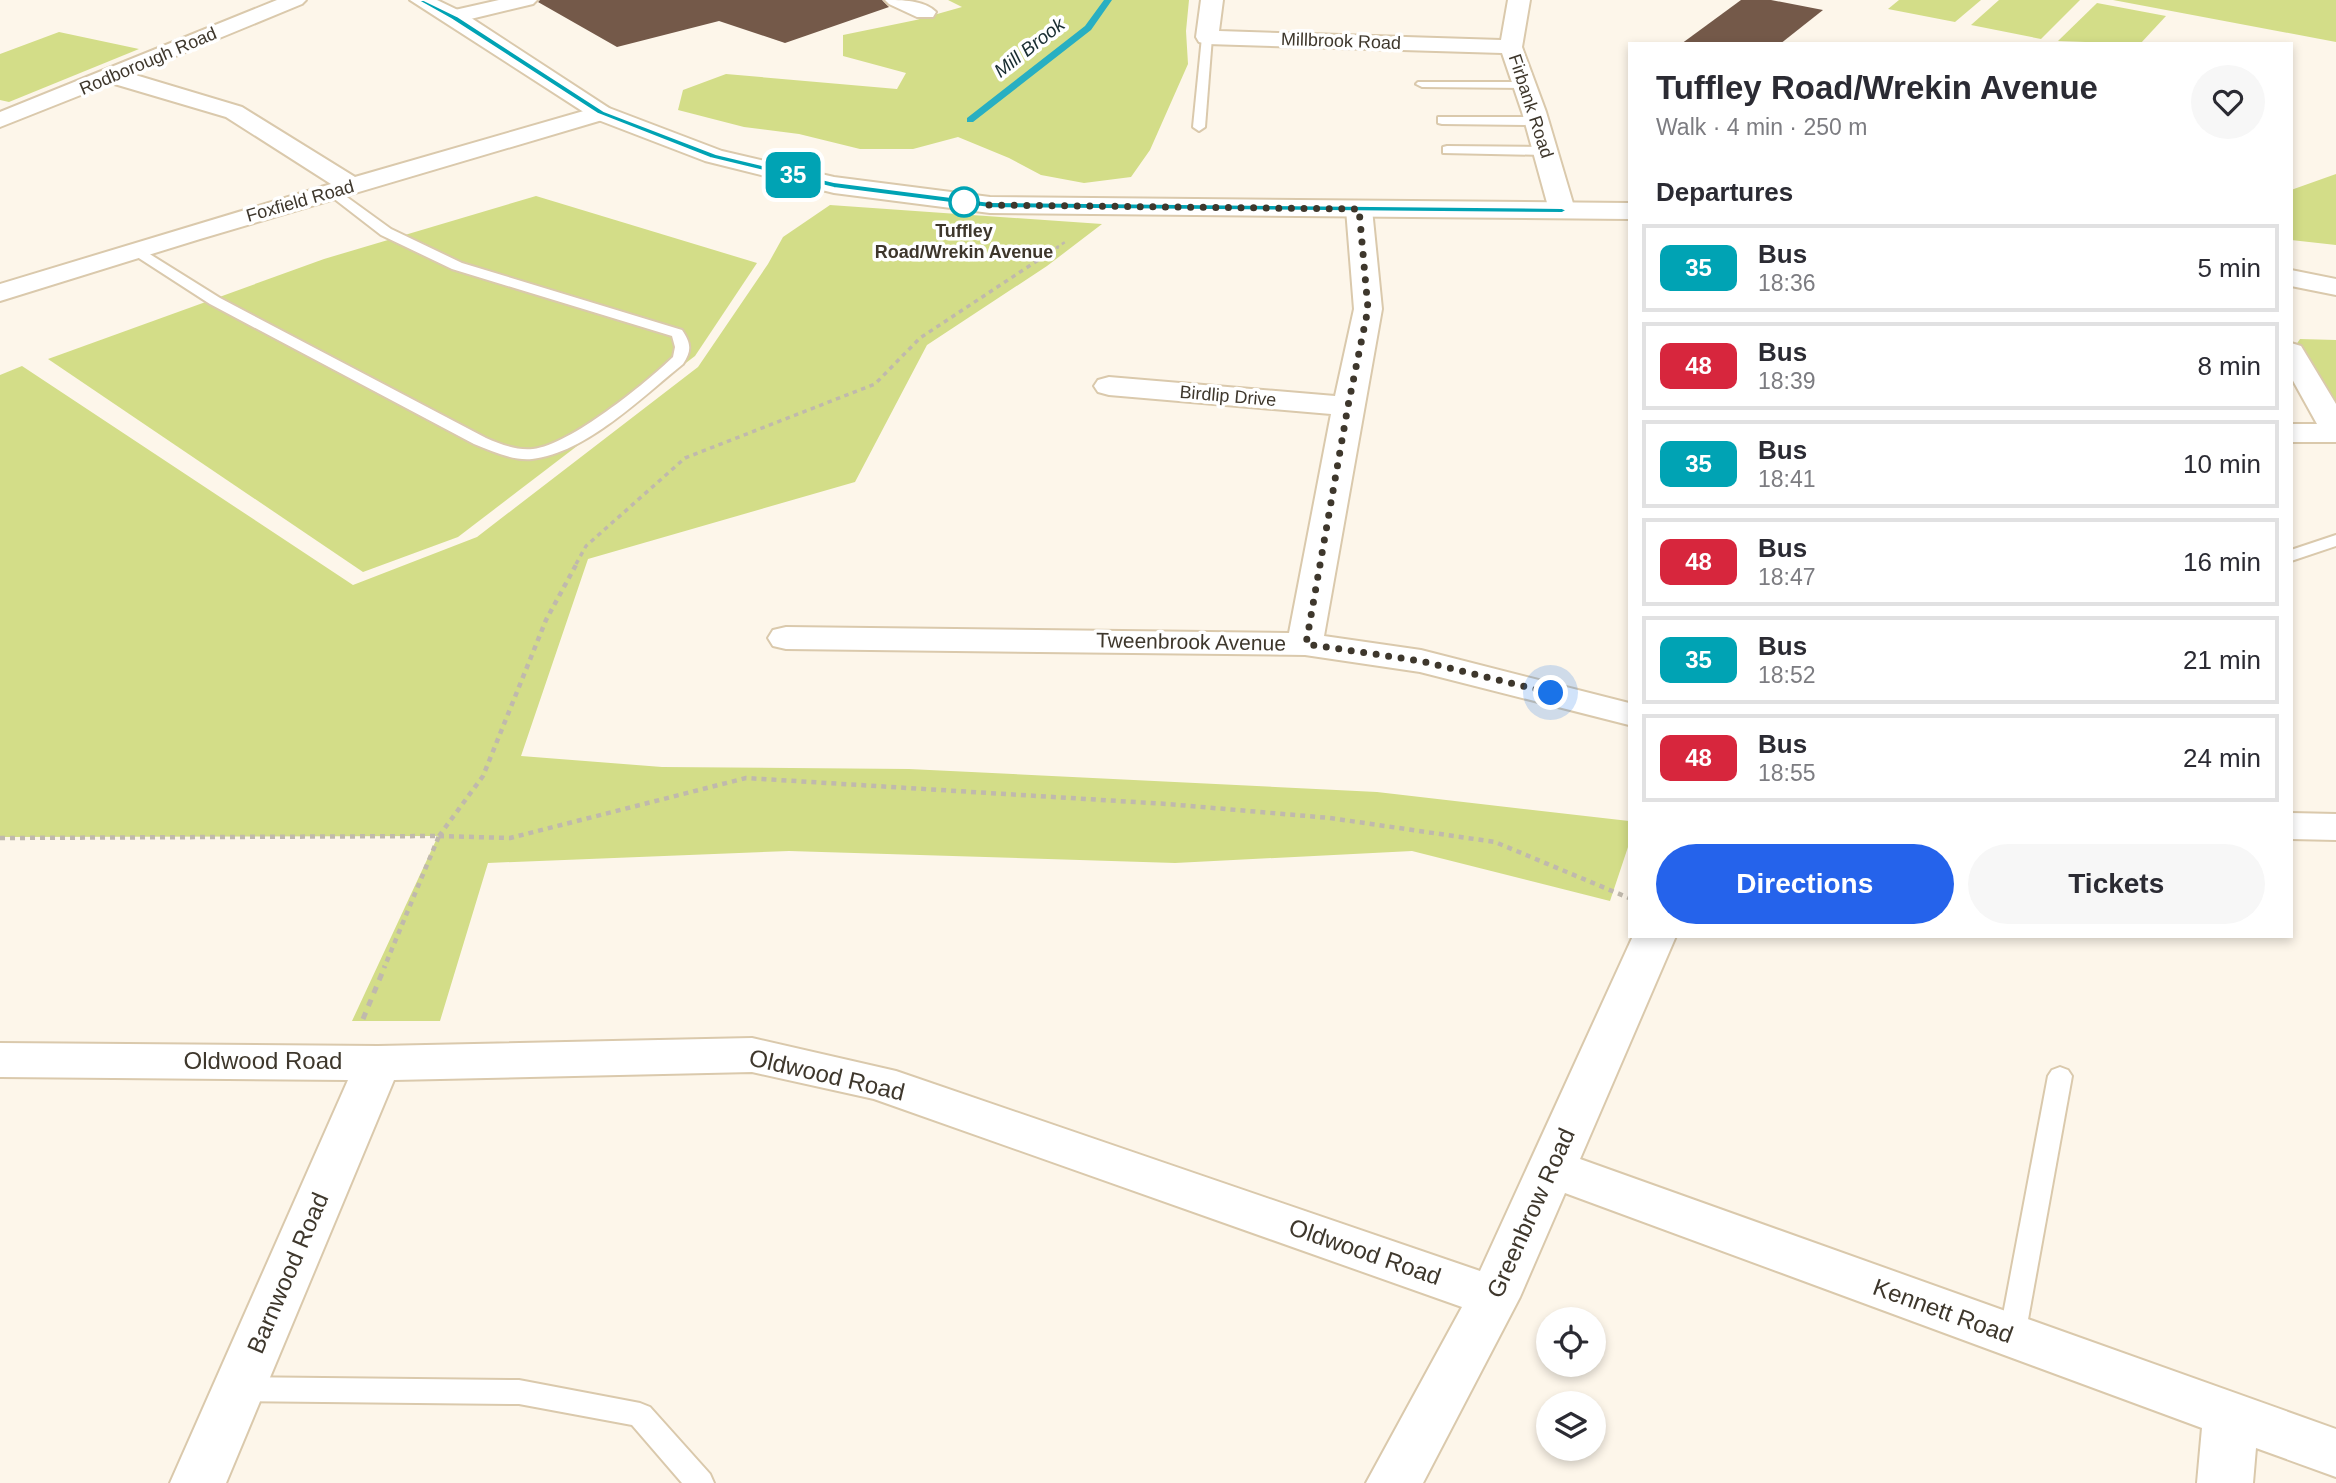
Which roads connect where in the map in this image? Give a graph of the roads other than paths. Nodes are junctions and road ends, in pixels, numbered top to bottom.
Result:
1 (295, 0) edge
2 (421, 0) edge
3 (526, 0) edge
4 (896, 0) edge
5 (1212, 0) edge
6 (1518, 0) edge
7 (925, 12) dead end
8 (454, 17) junction
9 (1208, 37) junction
10 (1511, 47) junction
11 (113, 76) junction
12 (1422, 84) dead end
13 (1525, 85) junction
14 (601, 113) junction
15 (0, 120) edge
16 (1442, 120) dead end
17 (1537, 121) junction
18 (1199, 127) dead end
19 (1447, 150) dead end
20 (1545, 151) junction
21 (343, 188) junction
22 (1359, 209) junction
23 (1562, 210) junction
24 (1628, 211) edge
25 (135, 251) junction
26 (0, 293) edge
27 (2293, 356) edge
28 (1109, 386) dead end
29 (1348, 406) junction
30 (2336, 431) edge
31 (2293, 433) edge
32 (2336, 540) edge
33 (2293, 555) edge
34 (786, 638) dead end
35 (1306, 644) junction
36 (1628, 714) edge
37 (2293, 826) edge
38 (2336, 827) edge
39 (1653, 938) edge
40 (0, 1060) edge
41 (362, 1062) junction
42 (2060, 1076) dead end
43 (1551, 1168) junction
44 (1494, 1297) junction
45 (2012, 1336) junction
46 (238, 1389) junction
47 (2231, 1415) junction
48 (2336, 1453) edge
49 (198, 1483) edge
50 (700, 1483) edge
51 (1394, 1483) edge
52 (2225, 1483) edge

1 - 11 street, Rodborough Road
2 - 8 street
3 - 8 street
4 - 7 street
5 - 9 street
6 - 10 street, Firbank Road
8 - 14 street
9 - 10 street, Millbrook Road
9 - 18 lane
10 - 13 street, Firbank Road
11 - 15 street, Rodborough Road
11 - 21 street
12 - 13 lane
13 - 17 street, Firbank Road
14 - 21 street, Foxfield Road
14 - 22 street
16 - 17 lane
17 - 20 street, Firbank Road
19 - 20 lane
20 - 23 street, Firbank Road
21 - 25 street, Foxfield Road
21 - 25 lane
22 - 23 street
22 - 29 street
23 - 24 street
25 - 26 street, Foxfield Road
27 - 30 street
28 - 29 street, Birdlip Drive
29 - 35 street
30 - 31 street
32 - 33 lane
34 - 35 street, Tweenbrook Avenue
35 - 36 street, Tweenbrook Avenue
37 - 38 street
39 - 43 street, Greenbrow Road
40 - 41 street, Oldwood Road
41 - 44 street, Oldwood Road
41 - 46 street, Barnwood Road
42 - 45 lane
43 - 44 street, Greenbrow Road
43 - 45 street, Kennett Road
44 - 51 street, Greenbrow Road
45 - 47 street, Kennett Road
46 - 49 street, Barnwood Road
46 - 50 lane
47 - 48 street, Kennett Road
47 - 52 street

